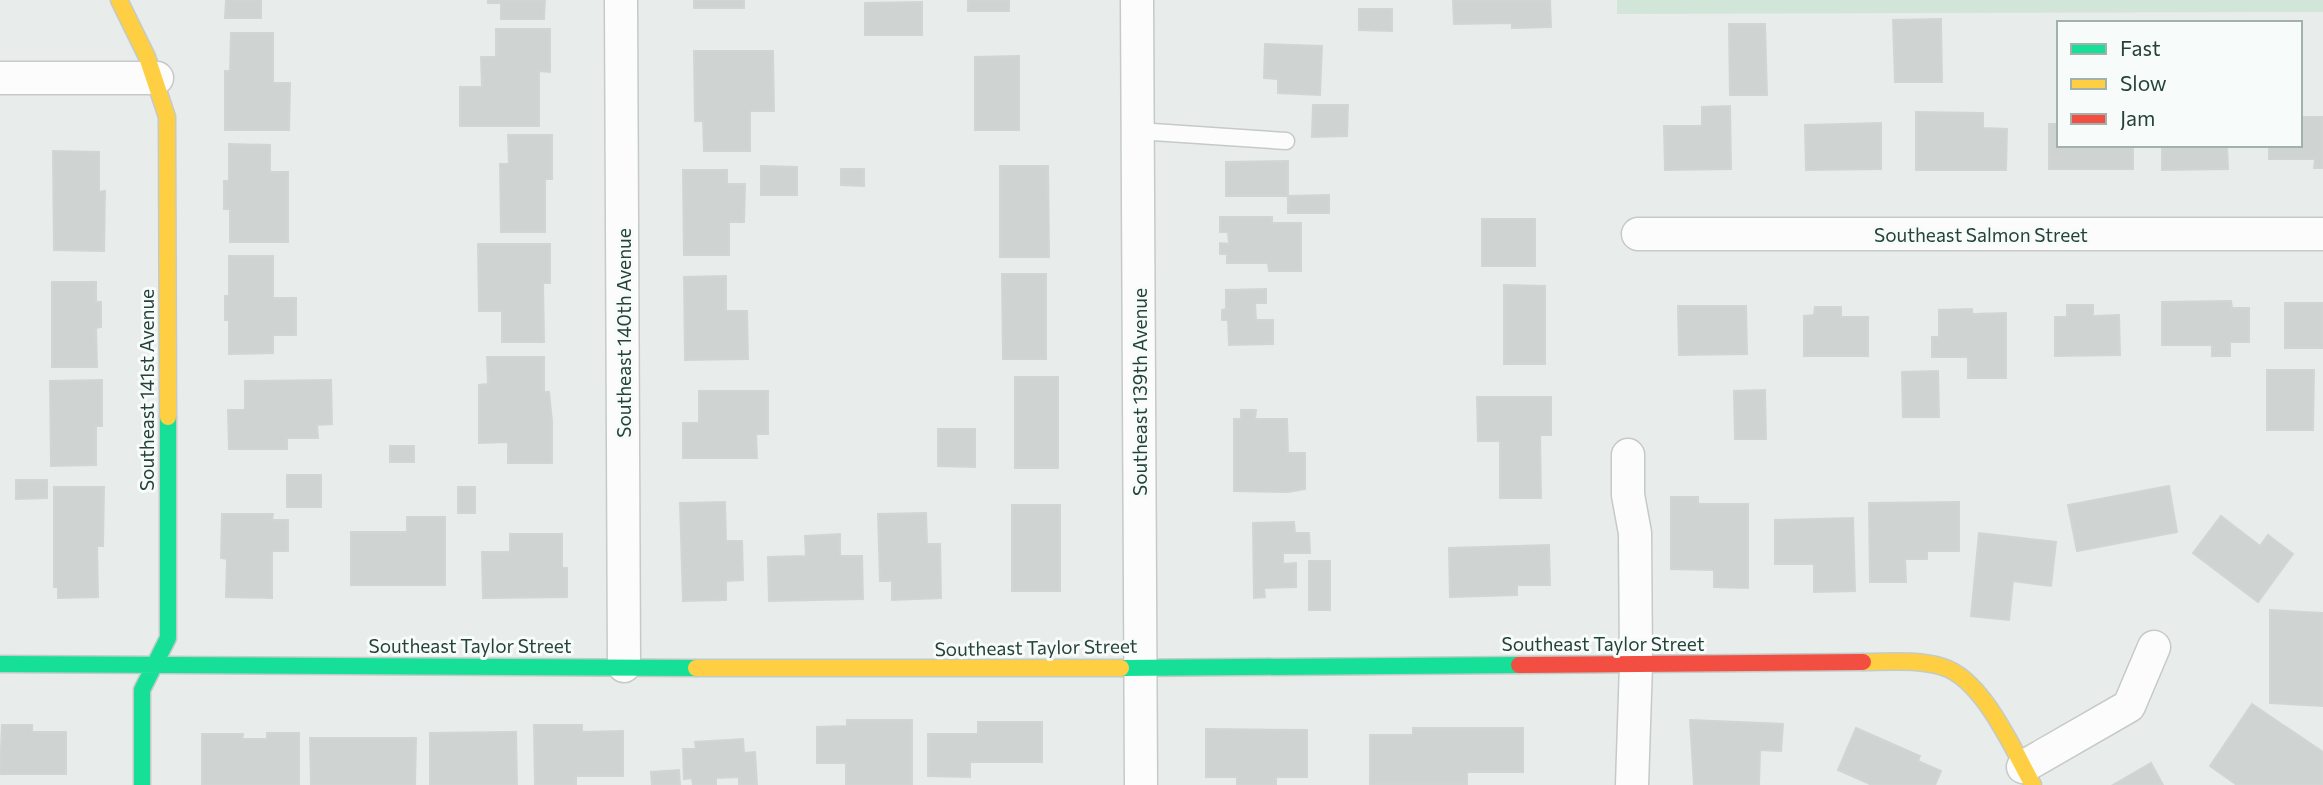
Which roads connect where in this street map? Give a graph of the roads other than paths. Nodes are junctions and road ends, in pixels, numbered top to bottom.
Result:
1 (119, 0) edge
2 (621, 0) edge
3 (1137, 0) edge
4 (0, 78) edge
5 (157, 78) junction
6 (1138, 131) junction
7 (1286, 141) dead end
8 (1638, 234) dead end
9 (2323, 234) edge
10 (1628, 455) dead end
11 (2154, 647) dead end
12 (0, 664) edge
13 (1636, 664) junction
14 (154, 665) junction
15 (624, 666) junction
16 (1141, 666) junction
17 (2028, 776) edge
18 (142, 785) edge
19 (1141, 785) edge
20 (1632, 785) edge

1 - 5 street, Southeast 141st Avenue
2 - 15 street, Southeast 140th Avenue
3 - 6 street, Southeast 139th Avenue
4 - 5 street
5 - 14 street, Southeast 141st Avenue
6 - 7 lane
6 - 16 street, Southeast 139th Avenue
8 - 9 street, Southeast Salmon Street
10 - 13 street
11 - 17 street
12 - 14 street, Southeast Taylor Street
13 - 16 street, Southeast Taylor Street
13 - 17 street, Southeast Taylor Street
13 - 20 street
14 - 15 street, Southeast Taylor Street
14 - 18 street, Southeast 141st Avenue
15 - 16 street, Southeast Taylor Street
16 - 19 street, Southeast 139th Avenue

